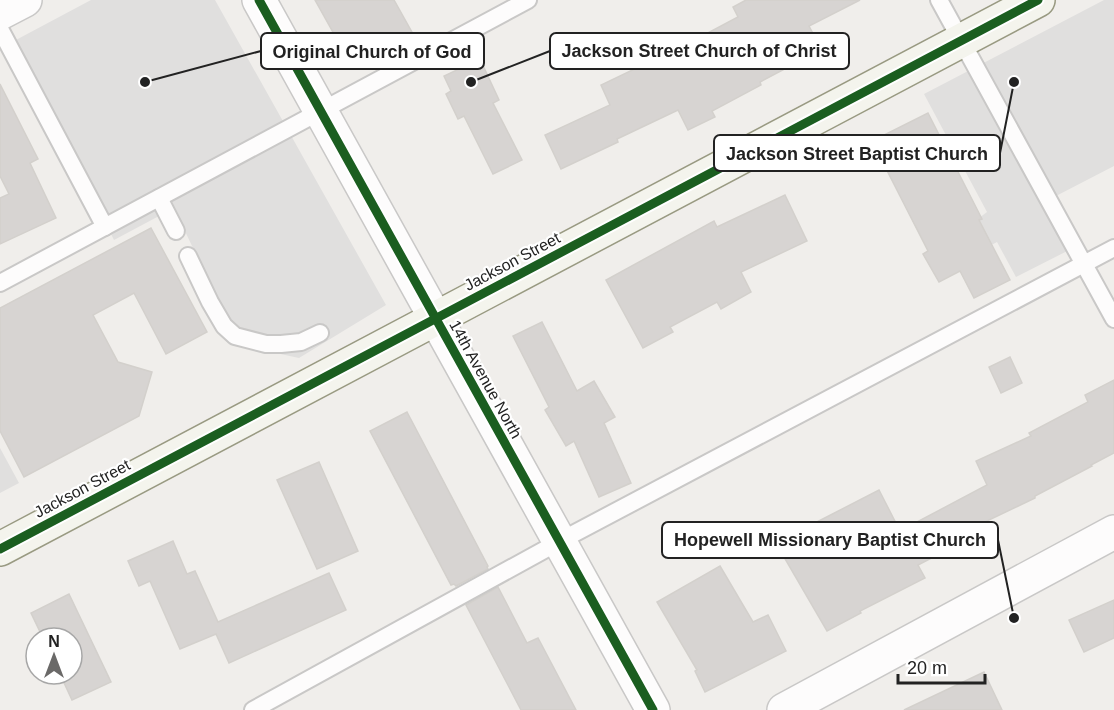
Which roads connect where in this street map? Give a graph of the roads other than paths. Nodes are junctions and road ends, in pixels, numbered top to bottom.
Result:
1 (25, 0) edge
2 (259, 0) edge
3 (528, 0) edge
4 (939, 0) edge
5 (1038, 0) edge
6 (0, 13) edge
7 (0, 29) edge
8 (961, 40) junction
9 (320, 111) junction
10 (159, 198) junction
11 (105, 227) junction
12 (176, 231) dead end
13 (1114, 248) edge
14 (188, 256) dead end
15 (1083, 264) junction
16 (0, 283) edge
17 (435, 318) junction
18 (1114, 319) edge
19 (320, 333) dead end
20 (1114, 532) edge
21 (560, 542) junction
22 (0, 549) edge
23 (253, 710) edge
24 (653, 710) edge
25 (784, 710) edge

1 - 6 street
2 - 9 street, 14th Avenue North
3 - 9 lane
4 - 8 lane
5 - 8 street, Jackson Street
7 - 11 lane
8 - 15 lane
8 - 17 street, Jackson Street
9 - 10 lane
9 - 17 street, 14th Avenue North
10 - 11 lane
10 - 12 lane
11 - 16 lane
13 - 15 lane
14 - 19 lane
15 - 18 lane
15 - 21 lane
17 - 21 street, 14th Avenue North
17 - 22 street, Jackson Street
20 - 25 street
21 - 23 lane
21 - 24 street, 14th Avenue North

